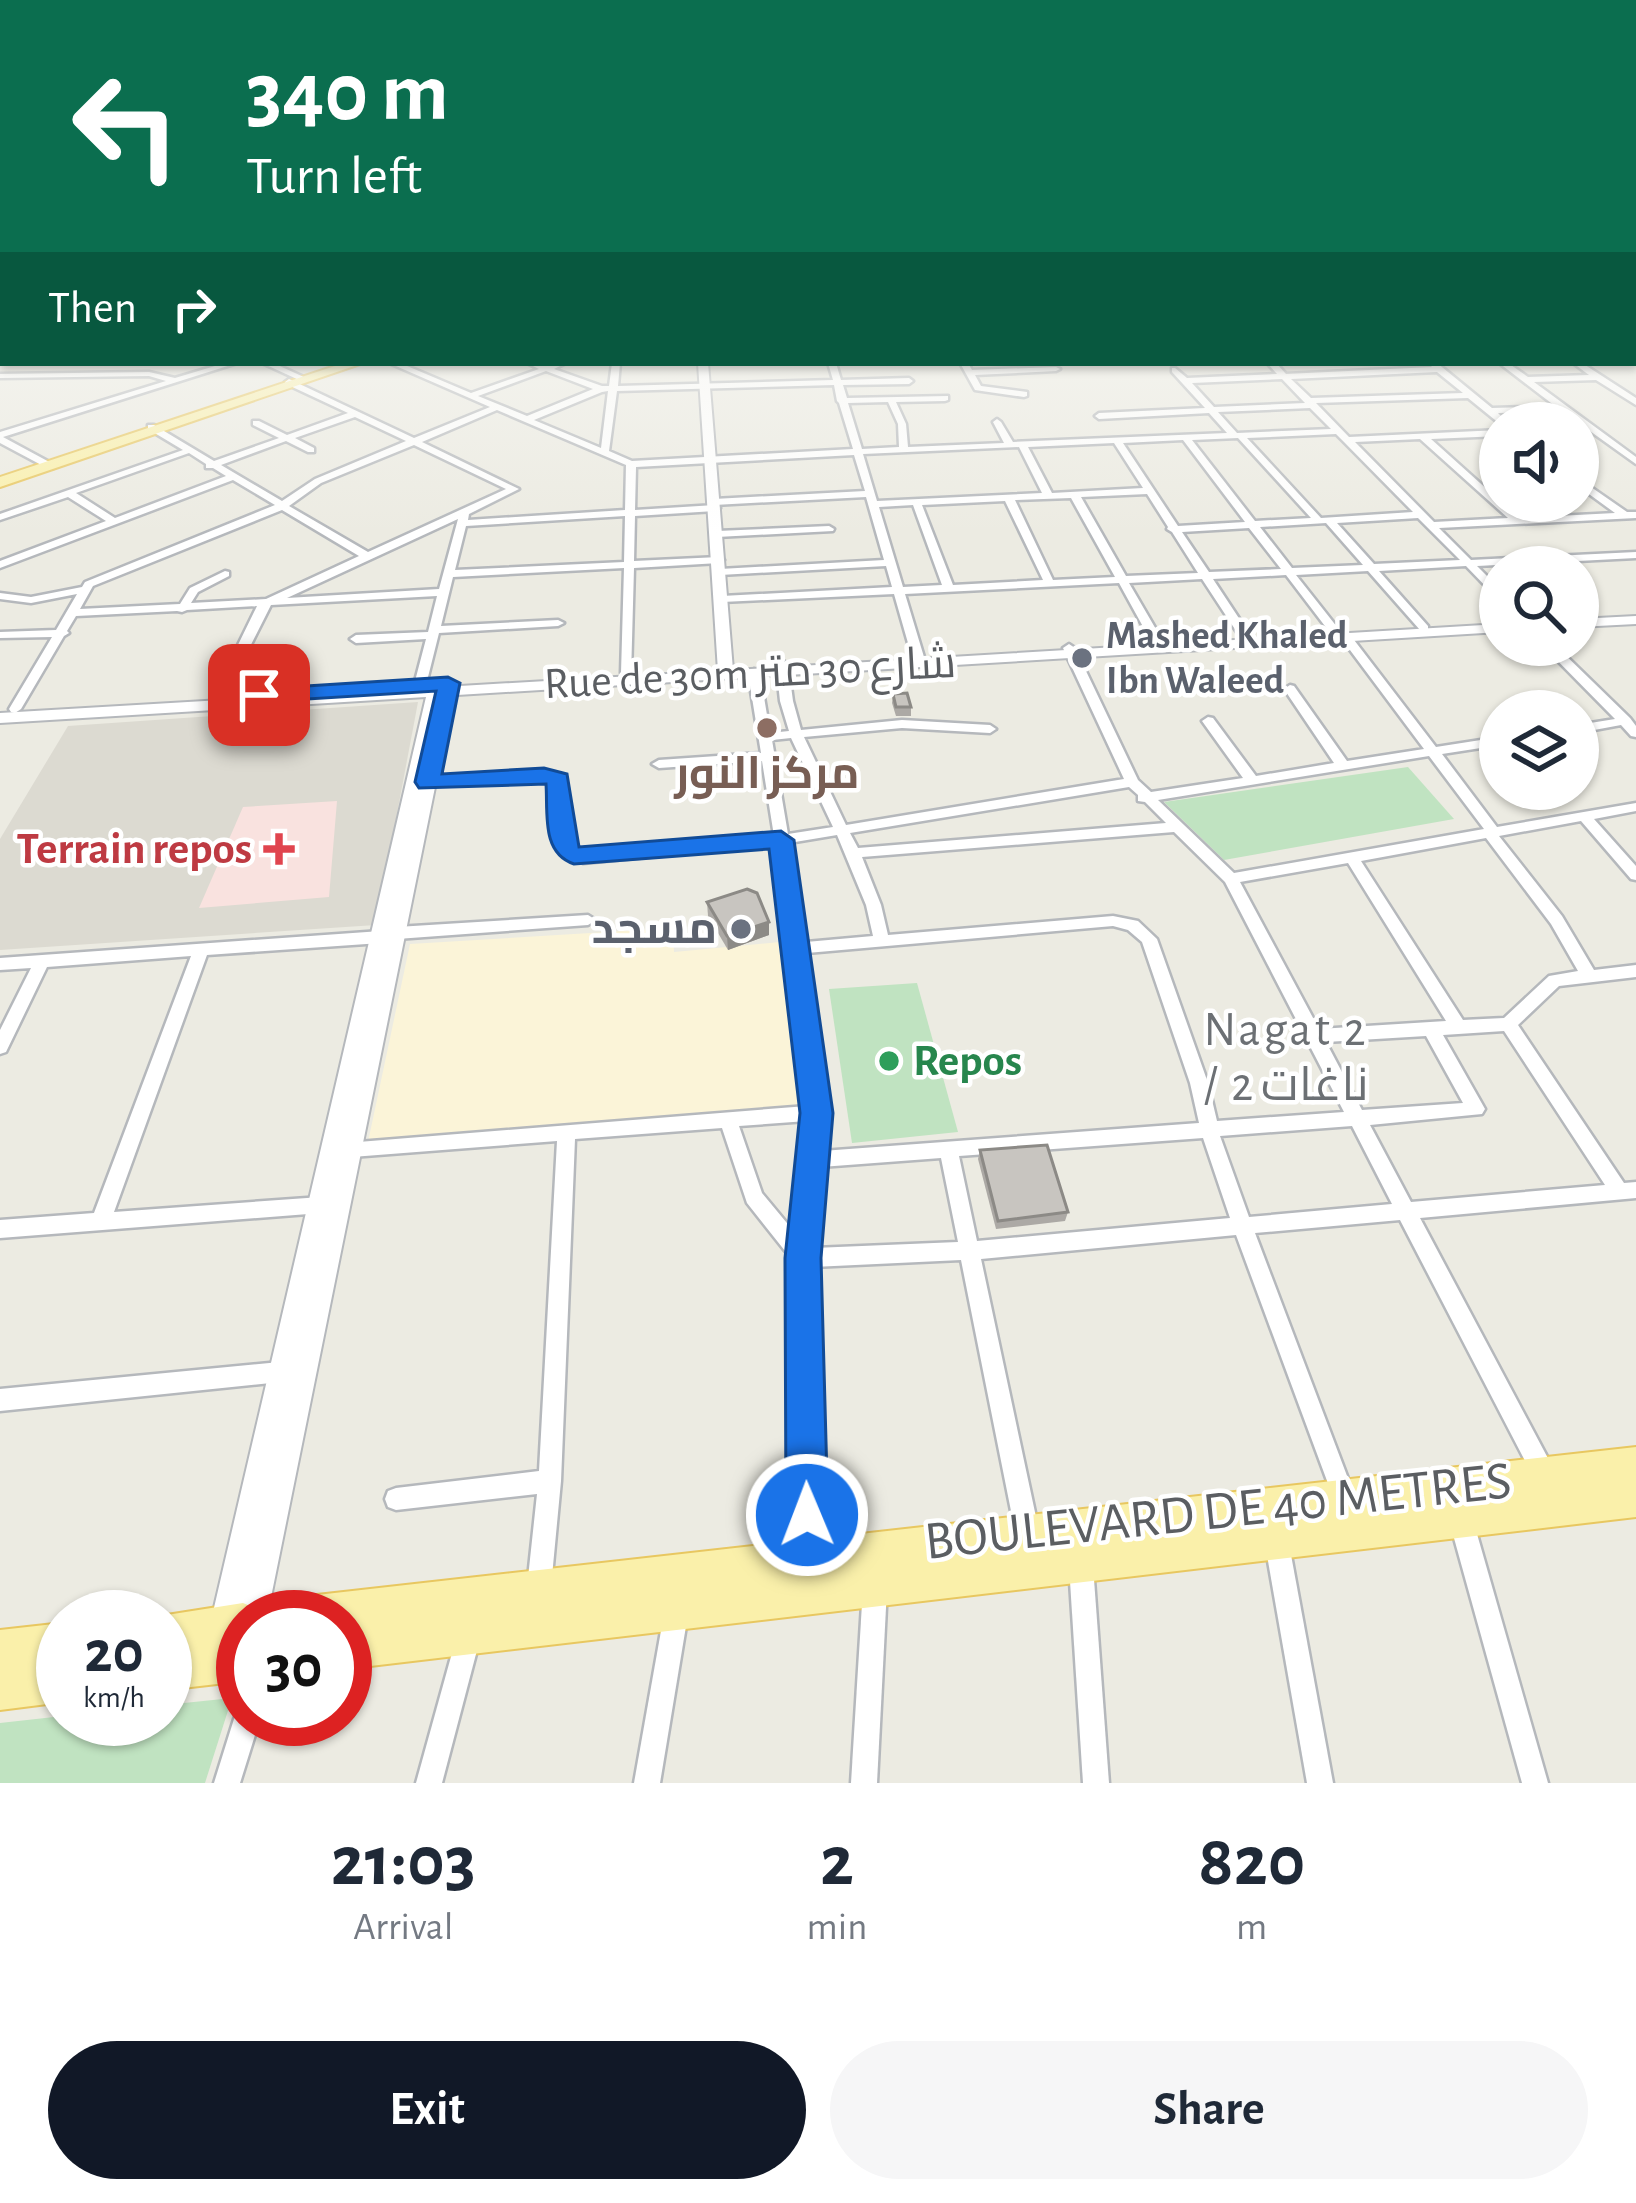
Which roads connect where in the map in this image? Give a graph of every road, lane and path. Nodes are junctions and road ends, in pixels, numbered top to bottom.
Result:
1 (223, 366) edge
2 (272, 366) edge
3 (343, 366) edge
4 (401, 366) edge
5 (539, 366) edge
6 (553, 366) edge
7 (616, 366) edge
8 (703, 366) edge
9 (833, 366) edge
10 (903, 366) edge
11 (1274, 366) edge
12 (1357, 366) edge
13 (1434, 366) edge
14 (1436, 366) edge
15 (1507, 366) edge
16 (1582, 366) edge
17 (967, 368) edge
18 (546, 369) junction
19 (1056, 369) dead end
20 (1174, 370) dead end
21 (1364, 373) junction
22 (1284, 375) junction
23 (0, 376) edge
24 (1597, 377) junction
25 (1526, 380) junction
26 (176, 381) junction
27 (298, 381) junction
28 (909, 381) junction
29 (1186, 381) junction
30 (838, 384) junction
31 (705, 387) junction
32 (601, 389) junction
33 (614, 389) junction
34 (1024, 394) dead end
35 (470, 395) junction
36 (1471, 395) junction
37 (918, 398) junction
38 (945, 398) dead end
39 (891, 400) junction
40 (841, 401) junction
41 (1479, 402) edge
42 (1557, 402) edge
43 (1636, 402) edge
44 (1310, 403) junction
45 (498, 406) junction
46 (1212, 411) junction
47 (357, 413) junction
48 (1099, 416) dead end
49 (528, 418) junction
50 (997, 422) dead end
51 (256, 423) dead end
52 (152, 429) junction
53 (1337, 431) junction
54 (1599, 433) edge
55 (1237, 435) junction
56 (1185, 436) junction
57 (286, 437) junction
58 (1423, 437) junction
59 (0, 438) edge
60 (415, 439) junction
61 (1116, 440) junction
62 (1347, 440) junction
63 (1016, 446) junction
64 (606, 449) junction
65 (904, 449) junction
66 (311, 450) dead end
67 (185, 452) junction
68 (857, 453) junction
69 (711, 460) junction
70 (1636, 461) edge
71 (46, 464) junction
72 (632, 464) junction
73 (209, 466) junction
74 (230, 478) junction
75 (0, 480) edge
76 (1479, 487) edge
77 (1150, 491) junction
78 (69, 493) junction
79 (1074, 494) junction
80 (1048, 495) junction
81 (1599, 495) edge
82 (1009, 497) junction
83 (870, 499) junction
84 (916, 502) junction
85 (714, 505) junction
86 (282, 506) junction
87 (630, 512) junction
88 (1420, 514) junction
89 (1630, 515) edge
90 (0, 517) edge
91 (463, 517) junction
92 (1599, 517) edge
93 (1323, 519) junction
94 (114, 522) junction
95 (1496, 522) edge
96 (1254, 523) junction
97 (1431, 525) junction
98 (829, 529) dead end
99 (1172, 529) junction
100 (717, 534) junction
101 (1636, 555) edge
102 (366, 556) junction
103 (890, 562) junction
104 (1467, 563) junction
105 (629, 565) junction
106 (0, 566) edge
107 (719, 566) junction
108 (1370, 568) junction
109 (1290, 572) junction
110 (225, 574) dead end
111 (447, 574) junction
112 (1479, 575) edge
113 (1206, 576) junction
114 (1121, 580) junction
115 (1050, 584) junction
116 (950, 589) junction
117 (82, 590) junction
118 (442, 592) junction
119 (899, 592) junction
120 (0, 596) edge
121 (722, 599) junction
122 (264, 604) junction
123 (182, 609) junction
124 (74, 613) junction
125 (1635, 619) edge
126 (1599, 620) edge
127 (558, 623) dead end
128 (1479, 626) edge
129 (1479, 626) edge
130 (1424, 628) junction
131 (432, 632) junction
132 (62, 633) junction
133 (0, 635) edge
134 (1341, 635) junction
135 (1246, 638) junction
136 (356, 639) dead end
137 (1158, 643) junction
138 (1071, 652) junction
139 (918, 656) junction
140 (1569, 666) edge
141 (782, 668) junction
142 (726, 670) junction
143 (627, 673) junction
144 (754, 673) junction
145 (437, 687) junction
146 (1289, 689) dead end
147 (218, 698) junction
148 (5, 713) edge
149 (1208, 721) dead end
150 (1630, 727) edge
151 (1599, 728) edge
152 (991, 729) dead end
153 (794, 734) junction
154 (1479, 744) edge
155 (766, 747) junction
156 (1430, 752) junction
157 (659, 764) dead end
158 (1343, 766) junction
159 (1252, 781) junction
160 (428, 782) junction
161 (1132, 782) junction
162 (1143, 799) junction
163 (1636, 807) edge
164 (1584, 816) junction
165 (838, 826) junction
166 (1175, 827) junction
167 (1491, 832) junction
168 (781, 840) junction
169 (856, 854) junction
170 (1351, 857) junction
171 (1636, 875) edge
172 (1232, 879) junction
173 (588, 920) dead end
174 (389, 935) junction
175 (882, 941) junction
176 (799, 948) junction
177 (201, 950) junction
178 (42, 961) junction
179 (0, 964) edge
180 (1636, 971) edge
181 (1588, 974) junction
182 (1508, 1024) junction
183 (1457, 1025) junction
184 (1431, 1028) junction
185 (1318, 1036) junction
186 (0, 1047) edge
187 (817, 1113) junction
188 (1360, 1119) junction
189 (728, 1120) junction
190 (1208, 1129) junction
191 (566, 1132) junction
192 (352, 1150) junction
193 (950, 1152) junction
194 (812, 1160) junction
195 (1628, 1191) edge
196 (322, 1205) junction
197 (1408, 1211) junction
198 (101, 1221) junction
199 (1242, 1228) junction
200 (0, 1229) edge
201 (968, 1251) junction
202 (803, 1258) junction
203 (294, 1371) junction
204 (0, 1400) edge
205 (1636, 1465) edge
206 (1544, 1475) junction
207 (550, 1481) junction
208 (1344, 1497) junction
209 (396, 1499) dead end
210 (1636, 1499) edge
211 (1460, 1502) junction
212 (1028, 1533) junction
213 (1276, 1539) junction
214 (1080, 1545) junction
215 (808, 1558) junction
216 (875, 1586) junction
217 (250, 1590) edge
218 (538, 1590) junction
219 (681, 1591) junction
220 (372, 1609) edge
221 (469, 1634) junction
222 (372, 1645) edge
223 (36, 1646) edge
224 (0, 1650) edge
225 (36, 1685) edge
226 (0, 1690) edge
227 (239, 1746) edge
228 (227, 1783) edge
229 (428, 1783) edge
230 (647, 1783) edge
231 (864, 1783) edge
232 (1096, 1783) edge
233 (1321, 1783) edge
234 (1535, 1783) edge

1 - 26 street
2 - 27 street
3 - 27 main road
4 - 35 street
5 - 18 street
6 - 18 street
7 - 33 street
8 - 31 street
9 - 30 street
10 - 28 street
11 - 22 street
12 - 21 street
13 - 21 street
14 - 36 street
15 - 25 street
16 - 24 street
17 - 19 street
17 - 34 street
18 - 32 street
18 - 35 street
20 - 29 street
21 - 22 street
22 - 29 street
22 - 44 street
23 - 26 street
24 - 25 street
24 - 43 street
25 - 42 street
26 - 59 street
27 - 47 street
27 - 52 main road
28 - 30 street
28 - 37 street
29 - 46 street
30 - 31 street
30 - 40 street
31 - 33 street
31 - 69 street
32 - 33 street
32 - 49 street
33 - 64 street
35 - 45 street
36 - 41 street
36 - 44 street
37 - 38 street
37 - 39 street
39 - 40 street
39 - 65 street
40 - 68 street
44 - 46 street
44 - 53 street
45 - 49 street
45 - 60 street
46 - 48 street
46 - 55 street
47 - 57 street
47 - 60 street
49 - 64 street
50 - 63 street
51 - 57 street
52 - 67 street
52 - 71 main road
53 - 55 street
53 - 62 street
54 - 70 street
55 - 56 street
55 - 93 street
56 - 61 street
56 - 96 street
57 - 66 street
57 - 73 street
58 - 62 street
58 - 62 street
58 - 76 street
59 - 71 street
60 - 86 street
60 - 91 street
61 - 63 street
61 - 77 street
62 - 88 street
63 - 65 street
63 - 80 street
64 - 72 street
65 - 68 street
67 - 73 street
67 - 78 street
68 - 69 street
68 - 83 street
69 - 72 street
69 - 85 street
71 - 75 main road
72 - 87 street
73 - 74 street
74 - 86 street
74 - 94 street
77 - 79 street
77 - 99 street
78 - 90 street
78 - 94 street
79 - 80 street
79 - 114 street
80 - 82 street
81 - 89 street
82 - 84 street
82 - 115 street
83 - 84 street
83 - 85 street
83 - 103 street
84 - 116 street
85 - 87 street
85 - 100 street
86 - 102 street
86 - 117 street
87 - 91 street
87 - 105 street
88 - 93 street
88 - 97 street
89 - 92 street
91 - 102 street
91 - 111 street
93 - 96 street
93 - 108 street
94 - 106 street
95 - 97 street
96 - 99 street
96 - 109 street
97 - 104 street
98 - 100 street
99 - 113 street
100 - 107 street
101 - 104 street
102 - 122 street
103 - 107 street
103 - 119 street
104 - 108 street
104 - 112 street
105 - 107 street
105 - 111 street
105 - 143 street
107 - 121 street
108 - 109 street
108 - 130 street
109 - 113 street
109 - 134 street
110 - 123 street
111 - 118 street
113 - 114 street
113 - 135 street
114 - 115 street
114 - 137 street
115 - 116 street
116 - 119 street
117 - 120 street
117 - 124 street
118 - 122 street
118 - 131 street
119 - 121 street
119 - 139 street
121 - 142 street
122 - 123 street
122 - 147 street
123 - 124 street
124 - 132 street
125 - 126 street
127 - 131 street
128 - 130 street, Rue de 30m شارع 30 متر
129 - 134 street, Rue de 30m شارع 30 متر
130 - 134 street, Rue de 30m شارع 30 متر
131 - 136 street
131 - 145 street
132 - 133 street
132 - 148 street
134 - 135 street, Rue de 30m شارع 30 متر
134 - 138 street, Rue de 30m شارع 30 متر
134 - 156 street
135 - 137 street, Rue de 30m شارع 30 متر
137 - 138 street, Rue de 30m شارع 30 متر
138 - 139 street, Rue de 30m شارع 30 متر
138 - 141 street, Rue de 30m شارع 30 متر
138 - 161 street
139 - 141 street, Rue de 30m شارع 30 متر
140 - 150 street
141 - 142 street, Rue de 30m شارع 30 متر
141 - 144 street, Rue de 30m شارع 30 متر
141 - 153 street
142 - 143 street, Rue de 30m شارع 30 متر
142 - 144 street, Rue de 30m شارع 30 متر
142 - 145 street, Rue de 30m شارع 30 متر
143 - 145 street, Rue de 30m شارع 30 متر
144 - 155 street
145 - 147 street, Rue de 30m شارع 30 متر
145 - 148 street, Rue de 30m شارع 30 متر
145 - 160 street
145 - 174 street
146 - 158 street
147 - 148 street, Rue de 30m شارع 30 متر
149 - 159 street
150 - 151 street
152 - 153 street
153 - 155 street
153 - 165 street
154 - 156 street
155 - 157 street
155 - 168 street
156 - 158 street
156 - 167 street
158 - 159 street
159 - 162 street
160 - 168 street
160 - 174 street
161 - 162 street
161 - 165 street
162 - 166 street
163 - 164 street
164 - 167 street
164 - 171 street
165 - 168 street
165 - 169 street
166 - 169 street
166 - 172 street
167 - 170 street
167 - 181 street
168 - 176 street
169 - 175 street
170 - 172 street
170 - 183 street
172 - 185 street
173 - 174 street
174 - 177 street
174 - 192 street
174 - 196 street
175 - 176 street
175 - 190 street
176 - 187 street
177 - 178 street
177 - 198 street
178 - 179 street
178 - 186 street
180 - 181 street
181 - 182 street
182 - 183 street
182 - 195 street
183 - 184 street
184 - 185 street
184 - 188 street
185 - 188 street
187 - 189 street
187 - 194 street
188 - 190 street
188 - 197 street
189 - 191 street
189 - 202 street
190 - 193 street
190 - 199 street
191 - 192 street
191 - 207 street
192 - 203 street
193 - 194 street
193 - 201 street
194 - 202 street
195 - 197 street
196 - 198 street
196 - 203 street
197 - 199 street
197 - 206 street
198 - 200 street
199 - 201 street
199 - 208 street
201 - 202 street
201 - 212 street
202 - 215 street
203 - 204 street
203 - 217 street
205 - 206 main road, BOULEVARD DE 40 METRES
206 - 211 main road, BOULEVARD DE 40 METRES
207 - 209 street
207 - 218 street
208 - 211 main road, BOULEVARD DE 40 METRES
208 - 214 main road, BOULEVARD DE 40 METRES
210 - 211 main road, BOULEVARD DE 40 METRES
211 - 213 main road, BOULEVARD DE 40 METRES
211 - 234 street
212 - 214 main road, BOULEVARD DE 40 METRES
212 - 215 main road, BOULEVARD DE 40 METRES
213 - 214 main road, BOULEVARD DE 40 METRES
213 - 233 street
214 - 216 main road, BOULEVARD DE 40 METRES
214 - 232 street
215 - 219 main road, BOULEVARD DE 40 METRES
216 - 219 main road, BOULEVARD DE 40 METRES
216 - 231 street
218 - 219 main road, BOULEVARD DE 40 METRES
218 - 220 main road, BOULEVARD DE 40 METRES
219 - 221 main road, BOULEVARD DE 40 METRES
219 - 230 street
221 - 222 main road, BOULEVARD DE 40 METRES
221 - 229 street
223 - 224 main road
225 - 226 main road
227 - 228 street

